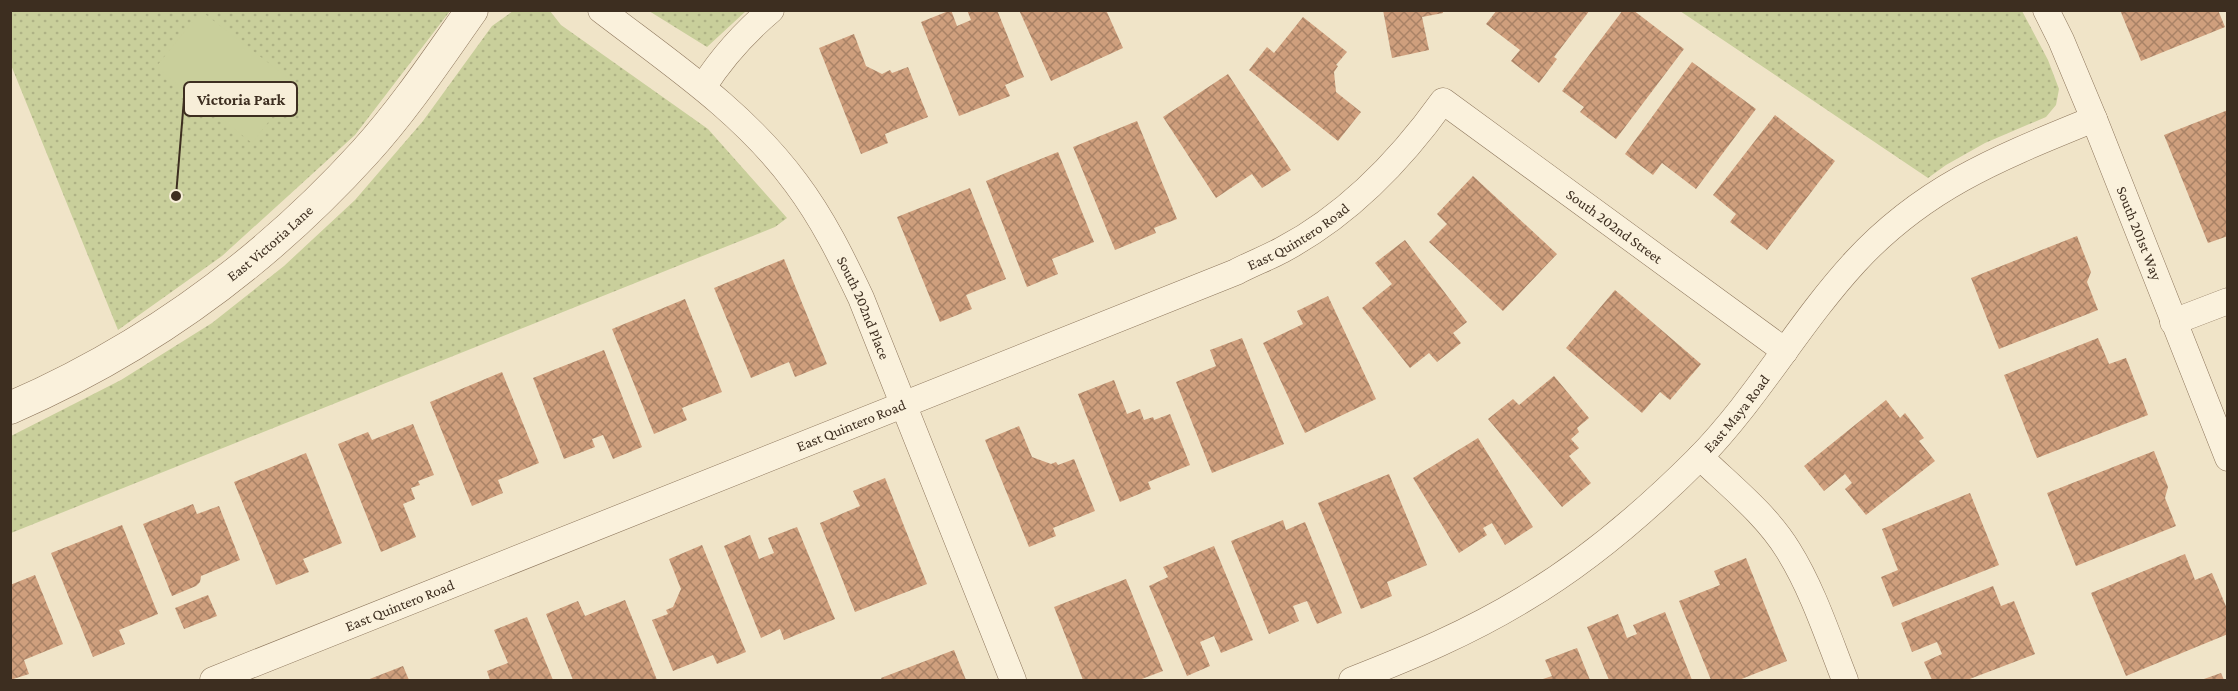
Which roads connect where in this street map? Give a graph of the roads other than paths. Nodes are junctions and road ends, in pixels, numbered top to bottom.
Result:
1 (472, 10) edge
2 (601, 10) edge
3 (771, 10) edge
4 (2046, 10) edge
5 (703, 87) junction
6 (1443, 101) joint
7 (2094, 119) junction
8 (2228, 300) edge
9 (2174, 322) junction
10 (1785, 351) junction
11 (903, 405) junction
12 (10, 408) edge
13 (1700, 457) junction
14 (2228, 458) edge
15 (213, 681) edge
16 (1013, 681) edge
17 (1352, 681) edge
18 (1845, 681) edge

1 - 12 street, East Victoria Lane
2 - 5 street, South 202nd Place
3 - 5 street
4 - 7 street, South 201st Way
5 - 11 street, South 202nd Place
6 - 10 street, South 202nd Street
6 - 11 street, East Quintero Road
7 - 9 street, South 201st Way
7 - 10 street, East Maya Road
8 - 9 street
9 - 14 street, South 201st Way
10 - 13 street, East Maya Road
11 - 15 street, East Quintero Road
11 - 16 street, South 202nd Place
13 - 17 street, East Maya Road
13 - 18 street

